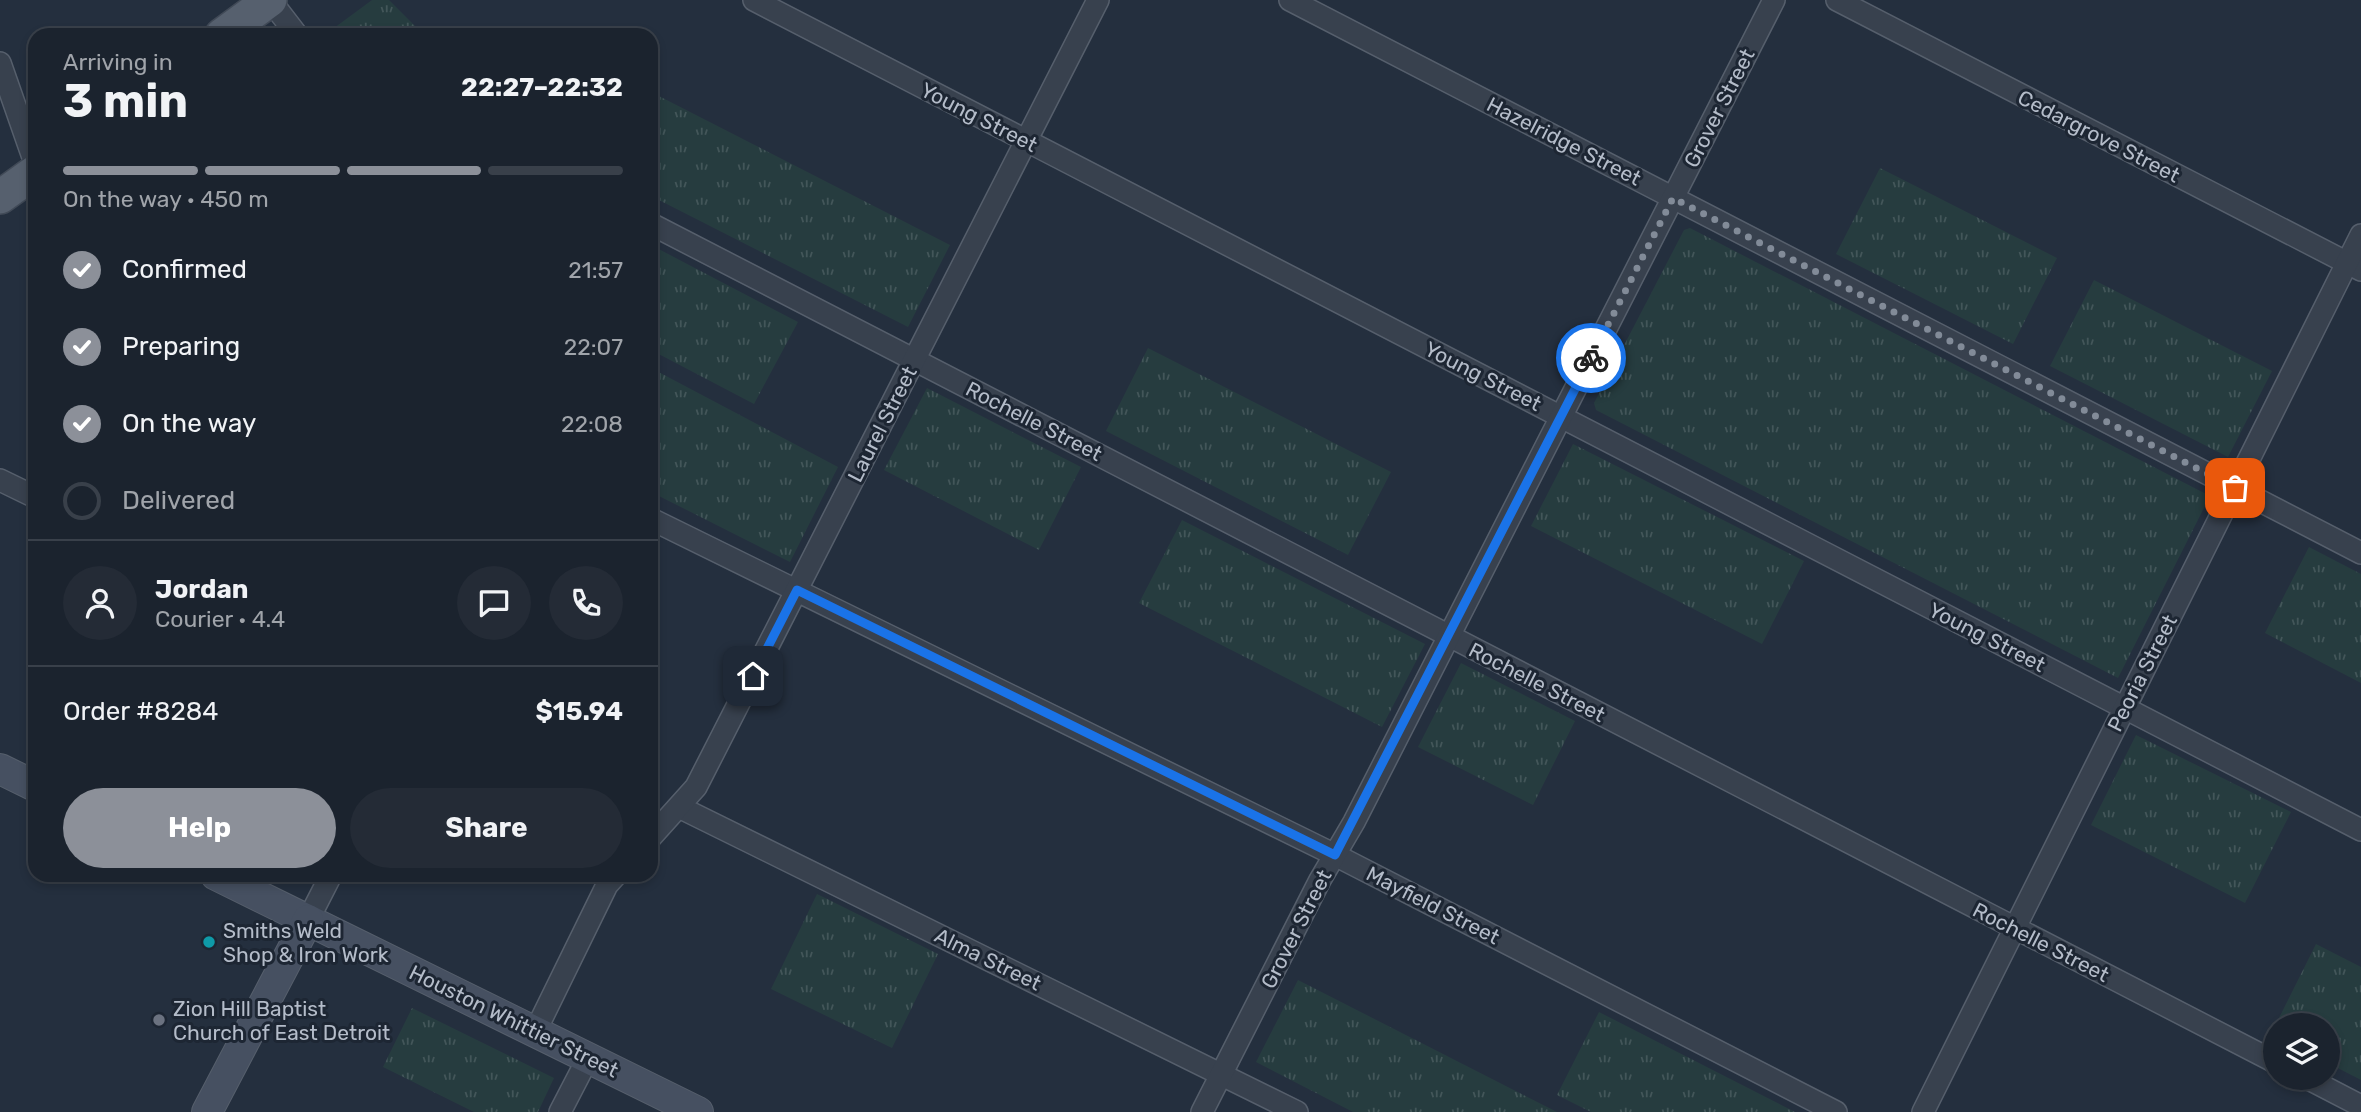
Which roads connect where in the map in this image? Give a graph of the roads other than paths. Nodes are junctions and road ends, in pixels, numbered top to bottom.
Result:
1 (270, 0) edge
2 (754, 0) edge
3 (1098, 0) edge
4 (1290, 0) edge
5 (1774, 0) edge
6 (1837, 0) edge
7 (232, 28) edge
8 (292, 28) edge
9 (0, 63) edge
10 (1026, 141) junction
11 (28, 143) edge
12 (28, 177) edge
13 (0, 197) edge
14 (1673, 198) junction
15 (658, 228) edge
16 (2361, 235) edge
17 (2354, 266) edge
18 (915, 360) junction
19 (1561, 417) junction
20 (0, 480) edge
21 (2235, 488) junction
22 (28, 494) edge
23 (658, 522) edge
24 (2361, 553) edge
25 (797, 590) junction
26 (1449, 636) junction
27 (2124, 708) junction
28 (0, 769) edge
29 (28, 779) edge
30 (679, 807) junction
31 (658, 830) edge
32 (2361, 830) edge
33 (1335, 855) junction
34 (230, 882) edge
35 (327, 882) edge
36 (610, 882) edge
37 (308, 920) junction
38 (2014, 928) junction
39 (535, 1032) junction
40 (2263, 1056) edge
41 (588, 1058) junction
42 (1222, 1073) junction
43 (2330, 1090) edge
44 (2361, 1106) edge
45 (207, 1112) edge
46 (560, 1112) edge
47 (698, 1112) edge
48 (1202, 1112) edge
49 (1297, 1112) edge
50 (1836, 1112) edge
51 (1923, 1112) edge

1 - 7 main road
1 - 8 street
2 - 10 street, Young Street
3 - 10 street, Laurel Street
4 - 14 street, Hazelridge Street
5 - 14 street, Grover Street
6 - 17 street, Cedargrove Street
9 - 11 street
10 - 18 street, Laurel Street
10 - 19 street, Young Street
12 - 13 main road
14 - 19 street, Grover Street
14 - 21 street, Hazelridge Street
15 - 18 street, Rochelle Street
16 - 17 street, Peoria Street
17 - 21 street, Peoria Street
18 - 25 street, Laurel Street
18 - 26 street, Rochelle Street
19 - 26 street, Grover Street
19 - 27 street, Young Street
20 - 22 street
21 - 24 street, Hazelridge Street
21 - 27 street, Peoria Street
23 - 25 street, Mayfield Street
25 - 30 street, Laurel Street
25 - 33 street, Mayfield Street
26 - 33 street, Grover Street
26 - 38 street, Rochelle Street
27 - 32 street, Young Street
27 - 38 street, Peoria Street
28 - 29 street
30 - 31 street, Laurel Street
30 - 42 street, Alma Street
33 - 42 street, Grover Street
33 - 50 street, Mayfield Street
34 - 37 street, Houston Whittier Street
35 - 37 street
36 - 39 street
37 - 39 street, Houston Whittier Street
37 - 45 street
38 - 40 street, Rochelle Street
38 - 51 street, Peoria Street
39 - 41 street, Houston Whittier Street
41 - 46 street
41 - 47 street, Houston Whittier Street
42 - 48 street, Grover Street
42 - 49 street, Alma Street
43 - 44 street

